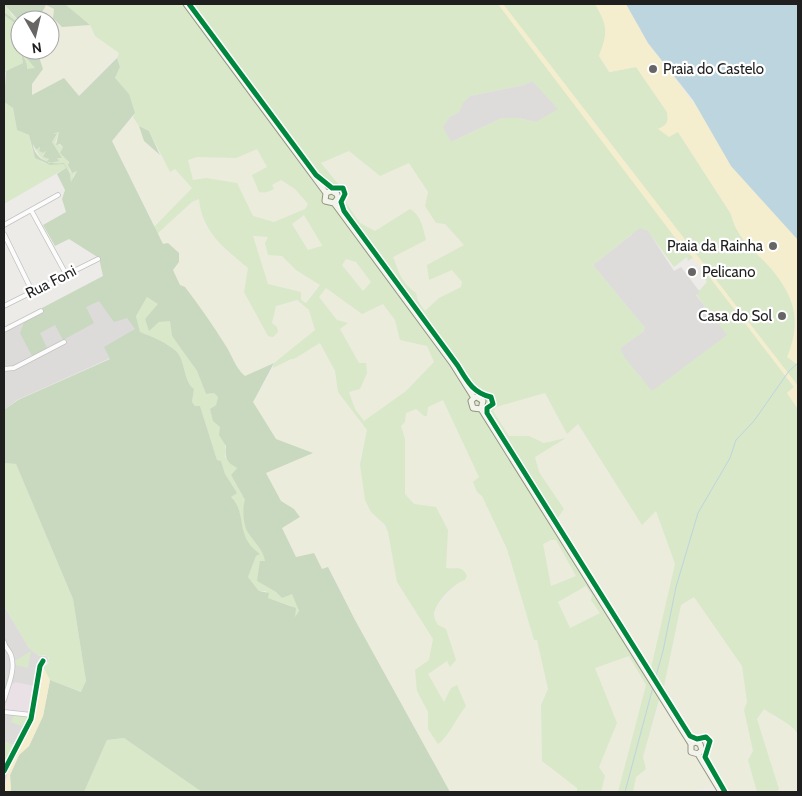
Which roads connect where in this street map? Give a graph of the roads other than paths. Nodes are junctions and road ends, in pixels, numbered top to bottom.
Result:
1 (186, 4) edge
2 (326, 192) junction
3 (58, 196) dead end
4 (334, 203) junction
5 (31, 210) junction
6 (4, 226) edge
7 (4, 234) edge
8 (98, 259) dead end
9 (66, 274) junction
10 (32, 291) junction
11 (4, 306) edge
12 (41, 311) dead end
13 (4, 330) edge
14 (64, 342) dead end
15 (4, 369) edge
16 (4, 642) edge
17 (4, 647) edge
18 (43, 661) dead end
19 (4, 680) edge
20 (10, 680) junction
21 (4, 700) edge
22 (4, 712) edge
23 (32, 715) junction
24 (691, 744) junction
25 (698, 754) junction
26 (4, 771) edge
27 (721, 792) edge

1 - 2 main road
2 - 4 main road
2 - 4 main road
3 - 5 street
4 - 24 main road
5 - 6 street
5 - 9 street
7 - 10 street
8 - 9 street, Rua Foni
9 - 10 street, Rua Foni
10 - 11 street, Rua Foni
12 - 13 street
14 - 15 street
16 - 17 street
17 - 20 street
18 - 23 street
19 - 20 street
20 - 21 street
22 - 23 street
23 - 26 street
24 - 25 main road
24 - 25 main road
25 - 27 main road

